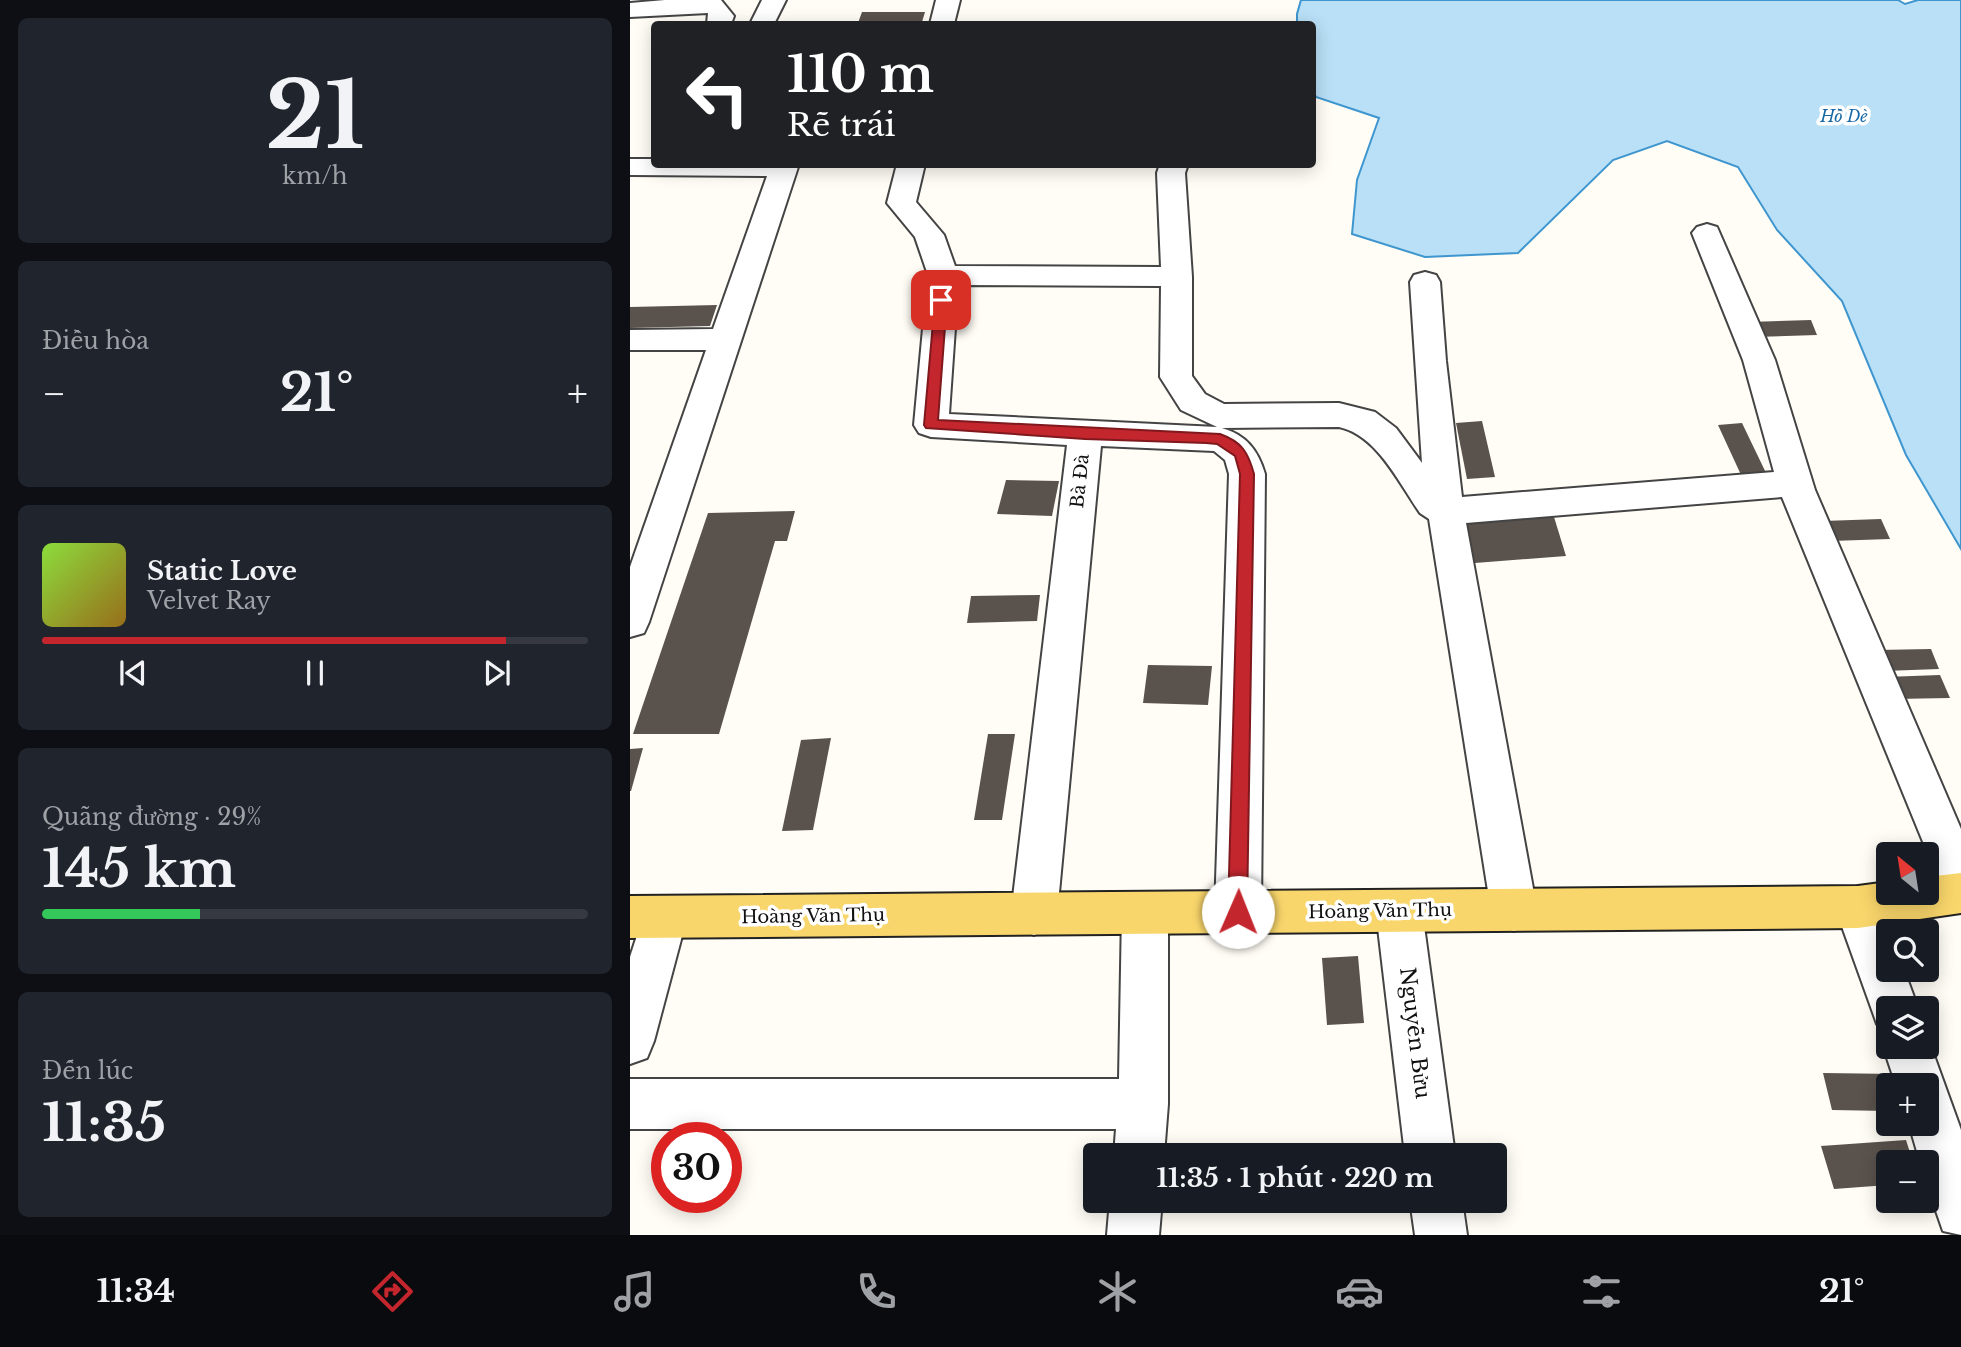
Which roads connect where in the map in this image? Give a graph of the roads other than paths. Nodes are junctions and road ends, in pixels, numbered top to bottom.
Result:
1 (774, 0) edge
2 (948, 0) edge
3 (630, 10) edge
4 (720, 21) edge
5 (764, 21) edge
6 (943, 21) edge
7 (630, 167) edge
8 (651, 167) edge
9 (783, 168) edge
10 (910, 168) edge
11 (1173, 168) edge
12 (1707, 233) dead end
13 (943, 275) junction
14 (1177, 277) junction
15 (1424, 282) dead end
16 (727, 339) junction
17 (630, 340) edge
18 (1212, 427) junction
19 (1085, 434) junction
20 (1795, 483) junction
21 (1444, 512) junction
22 (630, 622) edge
23 (1961, 881) edge
24 (1961, 893) edge
25 (1857, 907) junction
26 (1514, 910) junction
27 (1399, 911) junction
28 (1238, 912) junction
29 (1145, 913) junction
30 (1034, 914) junction
31 (647, 917) edge
32 (1890, 996) edge
33 (630, 1041) edge
34 (630, 1104) edge
35 (1143, 1104) junction
36 (1942, 1123) edge
37 (1140, 1143) edge
38 (1428, 1143) edge
39 (1135, 1213) edge
40 (1438, 1213) edge
41 (1961, 1213) edge
42 (1133, 1235) edge
43 (1441, 1235) edge

1 - 5 street
2 - 6 street
3 - 4 street
7 - 8 street
9 - 16 street
10 - 13 street, Bà Đà
11 - 14 street
12 - 20 street
13 - 14 street
13 - 19 street, Bà Đà
14 - 18 street
15 - 21 street
16 - 17 street
16 - 22 street
18 - 19 street
18 - 21 street
18 - 28 street
19 - 30 street, Bà Đà
20 - 21 street
20 - 23 street
21 - 26 street
24 - 25 main road, Hoàng Văn Thụ
25 - 26 main road, Hoàng Văn Thụ
25 - 32 street
26 - 27 main road, Hoàng Văn Thụ
27 - 28 main road, Hoàng Văn Thụ
27 - 38 street, Nguyễn Bửu
28 - 29 main road, Hoàng Văn Thụ
29 - 30 main road, Hoàng Văn Thụ
29 - 35 street
30 - 31 main road, Hoàng Văn Thụ
31 - 33 street
34 - 35 street
35 - 37 street
36 - 41 street
39 - 42 street
40 - 43 street

